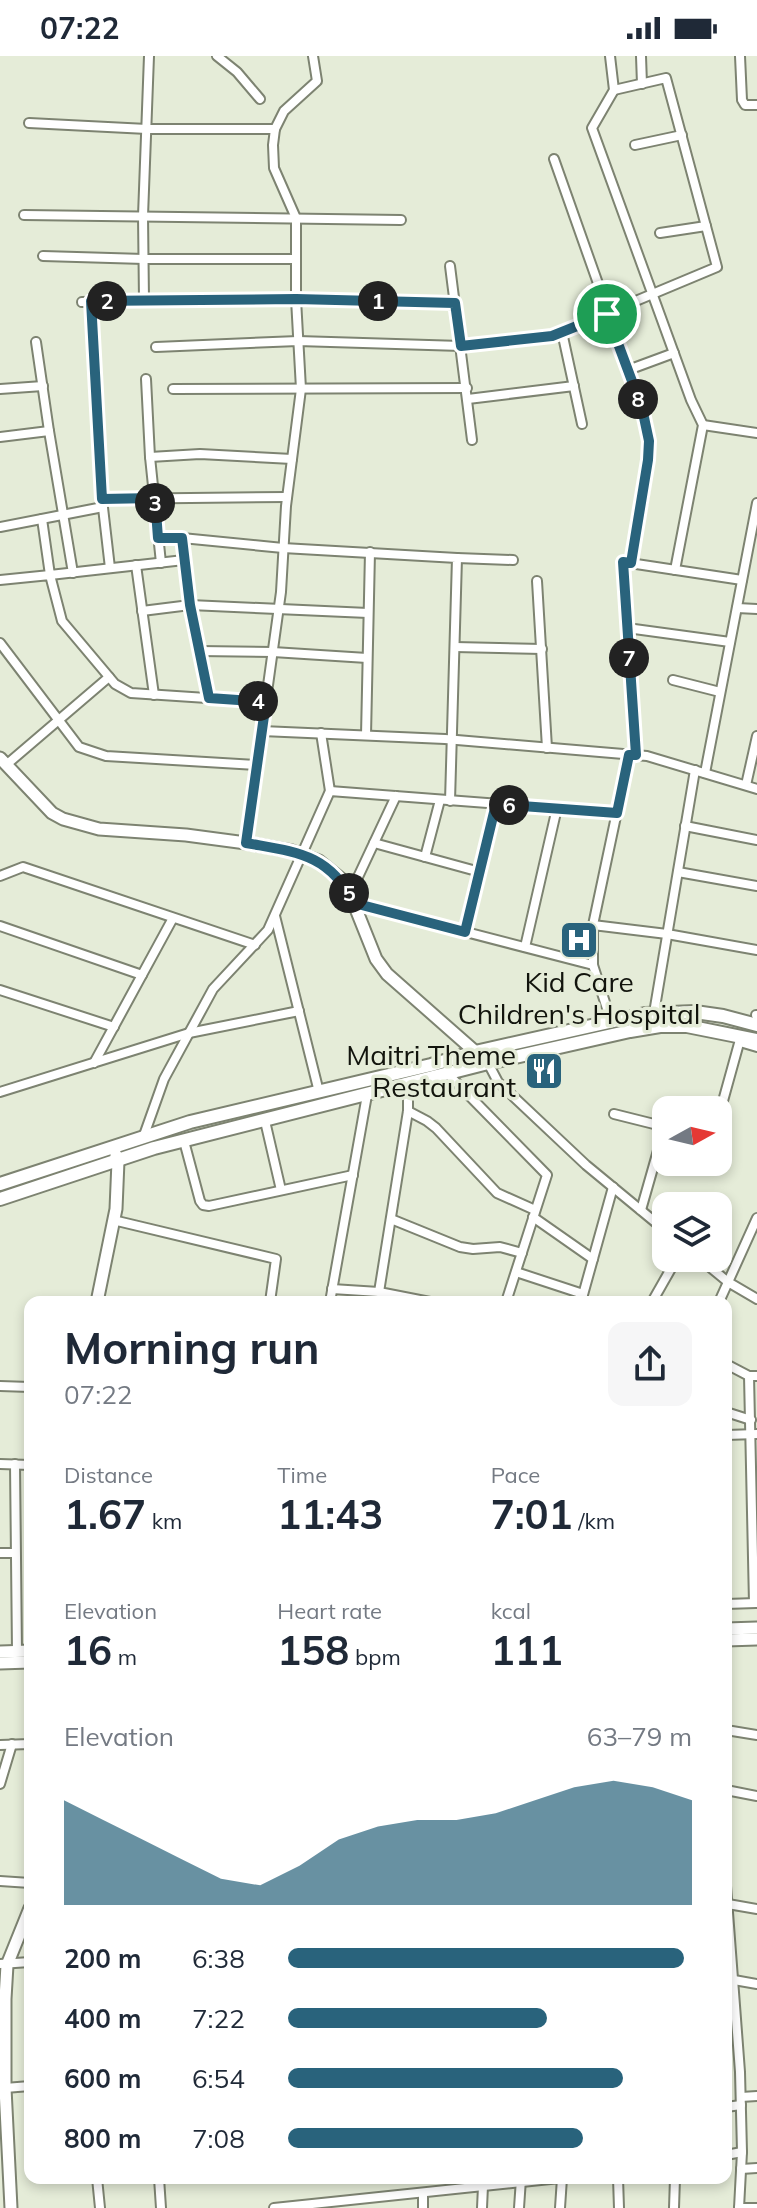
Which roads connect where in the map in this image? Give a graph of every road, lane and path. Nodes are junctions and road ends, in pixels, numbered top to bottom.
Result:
1 (149, 56) edge
2 (217, 56) edge
3 (313, 56) edge
4 (610, 56) edge
5 (641, 56) edge
6 (740, 56) edge
7 (642, 84) junction
8 (614, 90) junction
9 (260, 99) dead end
10 (757, 105) edge
11 (29, 123) dead end
12 (147, 129) junction
13 (275, 129) junction
14 (682, 135) junction
15 (635, 145) dead end
16 (554, 159) dead end
17 (24, 215) dead end
18 (143, 216) junction
19 (296, 218) junction
20 (401, 220) dead end
21 (706, 226) junction
22 (660, 233) dead end
23 (43, 256) dead end
24 (144, 259) junction
25 (295, 259) junction
26 (450, 266) dead end
27 (653, 295) junction
28 (296, 299) junction
29 (144, 300) junction
30 (455, 303) junction
31 (607, 314) junction
32 (562, 332) junction
33 (298, 341) junction
34 (36, 342) dead end
35 (461, 346) junction
36 (156, 347) dead end
37 (674, 353) junction
38 (628, 370) junction
39 (146, 379) dead end
40 (43, 386) junction
41 (574, 386) junction
42 (467, 388) junction
43 (0, 389) edge
44 (173, 389) dead end
45 (301, 389) junction
46 (468, 399) junction
47 (582, 424) dead end
48 (703, 425) junction
49 (49, 431) junction
50 (757, 433) edge
51 (0, 437) edge
52 (472, 440) dead end
53 (150, 457) junction
54 (292, 459) junction
55 (287, 497) junction
56 (155, 498) junction
57 (103, 503) junction
58 (757, 503) edge
59 (64, 515) junction
60 (42, 519) junction
61 (0, 527) edge
62 (158, 538) junction
63 (182, 538) junction
64 (753, 544) edge
65 (283, 548) junction
66 (370, 552) junction
67 (457, 558) junction
68 (184, 560) junction
69 (513, 560) dead end
70 (161, 563) junction
71 (631, 563) junction
72 (136, 565) junction
73 (110, 568) junction
74 (675, 570) junction
75 (73, 573) junction
76 (50, 575) junction
77 (0, 580) edge
78 (742, 580) junction
79 (537, 581) dead end
80 (190, 605) junction
81 (737, 608) junction
82 (278, 609) junction
83 (757, 609) edge
84 (142, 611) junction
85 (368, 613) junction
86 (627, 628) junction
87 (730, 642) junction
88 (0, 643) edge
89 (455, 647) junction
90 (542, 649) junction
91 (199, 651) junction
92 (273, 652) junction
93 (367, 658) junction
94 (109, 677) junction
95 (673, 680) dead end
96 (720, 692) junction
97 (154, 695) junction
98 (209, 698) junction
99 (266, 702) junction
100 (59, 720) junction
101 (262, 731) junction
102 (321, 733) junction
103 (366, 735) junction
104 (757, 736) edge
105 (453, 740) junction
106 (547, 748) junction
107 (632, 755) junction
108 (3, 761) edge
109 (257, 765) junction
110 (700, 772) junction
111 (746, 785) junction
112 (757, 789) edge
113 (330, 791) junction
114 (396, 796) junction
115 (440, 800) junction
116 (450, 801) junction
117 (496, 804) junction
118 (557, 808) junction
119 (617, 813) junction
120 (685, 826) junction
121 (757, 840) edge
122 (246, 843) junction
123 (374, 843) junction
124 (302, 855) junction
125 (425, 857) junction
126 (480, 872) junction
127 (678, 872) junction
128 (0, 876) edge
129 (757, 886) edge
130 (352, 898) junction
131 (275, 916) junction
132 (173, 918) junction
133 (593, 925) junction
134 (0, 926) edge
135 (465, 932) junction
136 (667, 934) junction
137 (255, 945) junction
138 (525, 947) junction
139 (757, 950) edge
140 (593, 965) junction
141 (142, 975) junction
142 (0, 990) edge
143 (299, 1011) junction
144 (654, 1013) junction
145 (756, 1018) edge
146 (611, 1021) junction
147 (114, 1027) junction
148 (189, 1033) junction
149 (740, 1039) junction
150 (757, 1040) edge
151 (757, 1047) edge
152 (475, 1052) junction
153 (94, 1063) junction
154 (488, 1063) junction
155 (448, 1074) junction
156 (408, 1085) junction
157 (0, 1092) edge
158 (319, 1092) junction
159 (367, 1095) junction
160 (724, 1096) edge
161 (408, 1111) junction
162 (614, 1114) dead end
163 (265, 1121) junction
164 (652, 1123) edge
165 (143, 1138) junction
166 (184, 1141) junction
167 (113, 1147) junction
168 (118, 1161) junction
169 (652, 1173) edge
170 (353, 1175) junction
171 (0, 1184) edge
172 (613, 1187) junction
173 (281, 1190) junction
174 (0, 1199) edge
175 (641, 1210) junction
176 (534, 1213) junction
177 (757, 1218) edge
178 (391, 1219) junction
179 (652, 1219) edge
180 (113, 1220) junction
181 (522, 1253) junction
182 (593, 1259) junction
183 (516, 1272) junction
184 (669, 1272) edge
185 (716, 1272) edge
186 (728, 1282) junction
187 (332, 1289) junction
188 (379, 1292) junction
189 (98, 1296) edge
190 (271, 1296) edge
191 (331, 1296) edge
192 (388, 1296) edge
193 (508, 1296) edge
194 (577, 1296) edge
195 (583, 1296) edge
196 (655, 1296) edge
197 (722, 1296) edge
198 (757, 1299) edge
199 (732, 1367) edge
200 (753, 1376) edge
201 (0, 1386) edge
202 (24, 1387) edge
203 (732, 1414) edge
204 (751, 1420) junction
205 (754, 1434) edge
206 (732, 1435) edge
207 (0, 1464) edge
208 (15, 1464) junction
209 (24, 1465) edge
210 (0, 1553) edge
211 (14, 1553) junction
212 (755, 1603) edge
213 (732, 1604) edge
214 (757, 1628) edge
215 (732, 1629) edge
216 (757, 1639) edge
217 (732, 1640) edge
218 (17, 1651) junction
219 (24, 1651) edge
220 (0, 1652) edge
221 (24, 1662) edge
222 (0, 1663) edge
223 (732, 1731) edge
224 (757, 1735) edge
225 (12, 1744) junction
226 (24, 1744) edge
227 (0, 1745) edge
228 (0, 1784) edge
229 (732, 1791) edge
230 (757, 1796) edge
231 (0, 1881) edge
232 (24, 1883) edge
233 (732, 1905) edge
234 (757, 1909) edge
235 (24, 1921) edge
236 (24, 1962) edge
237 (4, 1964) edge
238 (732, 1964) edge
239 (734, 1980) junction
240 (757, 1984) edge
241 (732, 2001) edge
242 (732, 2021) edge
243 (24, 2086) edge
244 (5, 2088) junction
245 (757, 2096) edge
246 (741, 2101) junction
247 (732, 2105) edge
248 (742, 2152) junction
249 (732, 2154) edge
250 (757, 2168) edge
251 (741, 2169) junction
252 (98, 2184) edge
253 (159, 2184) edge
254 (444, 2184) edge
255 (496, 2184) edge
256 (521, 2184) edge
257 (561, 2184) edge
258 (618, 2184) edge
259 (675, 2184) edge
260 (483, 2186) junction
261 (444, 2190) junction
262 (423, 2193) junction
263 (360, 2204) edge
264 (11, 2208) edge
265 (100, 2208) edge
266 (161, 2208) edge
267 (274, 2208) edge
268 (423, 2208) edge
269 (482, 2208) edge
270 (519, 2208) edge
271 (560, 2208) edge
272 (619, 2208) edge
273 (674, 2208) edge
274 (739, 2208) edge
275 (757, 2208) edge

1 - 12 street
2 - 9 street
3 - 13 street
4 - 8 street
5 - 7 street
6 - 10 street
7 - 8 street
7 - 14 street
8 - 27 street
11 - 12 street
12 - 13 street
12 - 18 street
13 - 19 street
14 - 15 street
14 - 21 street
16 - 31 street
17 - 18 street
18 - 19 street
18 - 24 street
19 - 20 street
19 - 25 street
21 - 22 street
21 - 27 street
23 - 24 street
24 - 25 street
24 - 29 street
25 - 28 street
26 - 30 street
27 - 31 street
27 - 37 street
28 - 29 street
28 - 30 street
28 - 33 street
29 - 57 street
30 - 35 street
31 - 32 street
31 - 38 street
32 - 35 street
32 - 41 street
33 - 35 street
33 - 36 street
33 - 45 street
34 - 40 street
35 - 42 street
37 - 38 street
37 - 48 street
38 - 71 street
39 - 53 street
40 - 43 street
40 - 49 street
41 - 46 street
41 - 47 street
42 - 45 street
42 - 46 street
44 - 45 street
45 - 54 street
46 - 52 street
48 - 50 street
48 - 74 street
49 - 51 street
49 - 59 street
53 - 54 street
53 - 56 street
54 - 55 street
55 - 56 street
55 - 65 street
56 - 57 street
56 - 62 street
57 - 59 street
57 - 73 street
58 - 64 street
59 - 60 street
59 - 75 street
60 - 61 street
60 - 76 street
62 - 63 street
62 - 70 street
63 - 65 street
63 - 68 street
64 - 78 street
65 - 66 street
65 - 82 street
66 - 67 street
66 - 85 street
67 - 69 street
67 - 89 street
68 - 70 street
68 - 80 street
70 - 72 street
71 - 74 street
71 - 86 street
72 - 73 street
72 - 84 street
73 - 75 street
74 - 78 street
75 - 76 street
76 - 77 street
76 - 94 street
78 - 81 street
79 - 90 street
80 - 82 street
80 - 84 street
80 - 91 street
81 - 83 street
81 - 87 street
82 - 85 street
82 - 92 street
84 - 97 street
85 - 93 street
86 - 87 street
86 - 107 street
87 - 96 street
88 - 100 street
89 - 90 street
89 - 105 street
90 - 106 street
91 - 92 street
91 - 98 street
92 - 93 street
92 - 99 street
93 - 103 street
94 - 97 street
94 - 100 street
95 - 96 street
96 - 110 street
97 - 98 street
98 - 99 street
99 - 101 street
100 - 108 street
100 - 109 street
101 - 102 street
101 - 109 street
102 - 103 street
102 - 113 street
103 - 105 street
104 - 111 street
105 - 106 street
105 - 116 street
106 - 107 street
107 - 110 street
107 - 119 street
108 - 122 street
109 - 122 street
110 - 111 street
110 - 120 street
111 - 112 street
113 - 114 street
113 - 124 street
114 - 115 street
114 - 123 street
115 - 116 street
115 - 125 street
116 - 117 street
117 - 118 street
117 - 126 street
118 - 119 street
118 - 138 street
119 - 133 street
120 - 121 street
120 - 127 street
122 - 124 street
123 - 125 street
123 - 130 street
124 - 130 street
124 - 131 street
125 - 126 street
126 - 135 street
127 - 129 street
127 - 136 street
128 - 132 street
130 - 135 street
130 - 152 street
131 - 137 street
131 - 143 street
132 - 137 street
132 - 141 street
133 - 136 street
133 - 140 street
134 - 141 street
135 - 138 street
136 - 139 street
136 - 144 street
137 - 148 street
138 - 140 street
140 - 146 street
141 - 147 street
142 - 147 street
143 - 148 street
143 - 158 street
144 - 145 main road
144 - 146 main road
146 - 152 main road
147 - 153 street
148 - 153 street
148 - 165 street
149 - 150 main road
149 - 151 street
149 - 154 main road
149 - 160 street
152 - 154 street
152 - 158 main road
153 - 157 street
154 - 155 main road
154 - 172 street
155 - 156 main road
155 - 176 street
156 - 159 main road
156 - 161 street
158 - 165 main road
159 - 163 main road
159 - 170 street
161 - 176 street
161 - 178 street
162 - 164 street
163 - 166 main road
163 - 173 street
165 - 167 main road
166 - 168 main road
166 - 173 street
167 - 168 street
167 - 171 main road
168 - 174 main road
168 - 180 street
169 - 175 street
170 - 173 street
170 - 187 street
172 - 175 street
172 - 182 street
175 - 179 street
176 - 181 street
176 - 182 street
177 - 186 street
178 - 181 street
178 - 188 street
180 - 189 street
180 - 190 street
181 - 183 street
182 - 195 street
183 - 193 street
183 - 194 street
184 - 196 street
185 - 186 street
186 - 197 street
186 - 198 street
187 - 188 street
187 - 191 street
188 - 192 street
199 - 200 street
200 - 204 street
201 - 202 street
203 - 204 street
204 - 205 street
205 - 206 street
205 - 212 street
207 - 208 street
208 - 209 street
208 - 211 street
210 - 211 street
211 - 218 street
212 - 213 street
214 - 215 street
216 - 217 street
218 - 219 street
218 - 220 street
221 - 222 street
223 - 224 street
225 - 226 street
225 - 227 street
225 - 228 street
229 - 230 street
231 - 232 street
233 - 234 street
235 - 237 street
236 - 237 street
237 - 244 street
238 - 239 street
239 - 240 street
239 - 241 street
242 - 246 street
243 - 244 street
244 - 264 street
245 - 246 street
246 - 247 street
246 - 248 street
248 - 249 street
248 - 251 street
250 - 251 street
251 - 274 street
252 - 265 street
253 - 266 street
254 - 261 street
255 - 260 street
256 - 270 street
257 - 271 street
258 - 272 street
259 - 273 street
260 - 261 street
260 - 269 street
261 - 262 street
262 - 263 street
262 - 268 street
263 - 267 street
274 - 275 street

